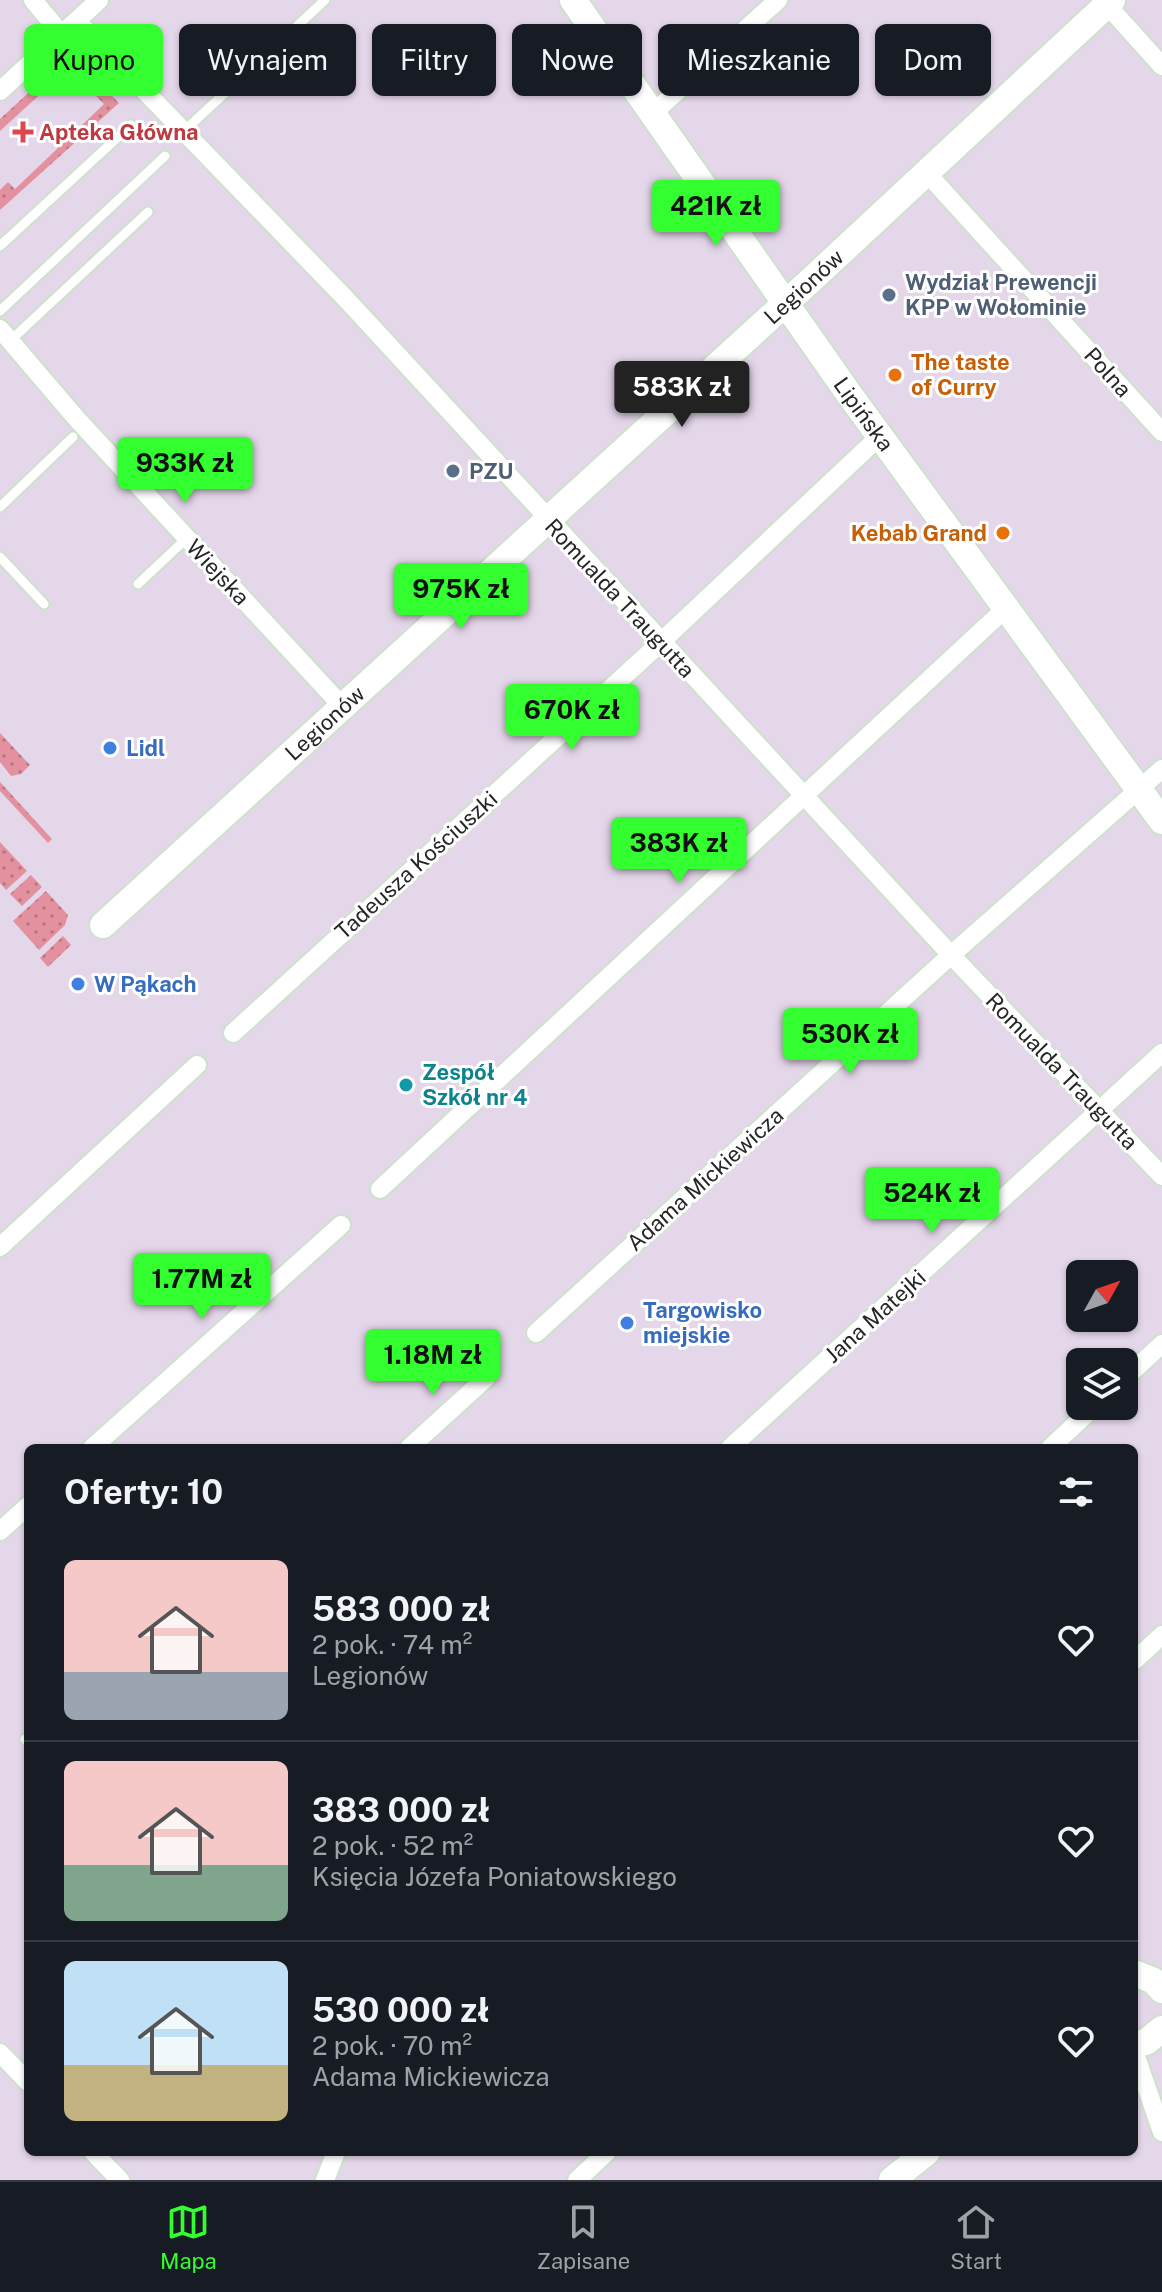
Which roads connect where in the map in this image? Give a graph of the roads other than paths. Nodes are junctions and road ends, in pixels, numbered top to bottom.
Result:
1 (33, 0) edge
2 (99, 0) edge
3 (325, 0) edge
4 (573, 0) edge
5 (778, 0) edge
6 (1109, 3) edge
7 (77, 21) junction
8 (53, 24) edge
9 (74, 24) edge
10 (1162, 66) edge
11 (24, 69) edge
12 (0, 91) edge
13 (653, 113) junction
14 (131, 125) dead end
15 (183, 131) junction
16 (165, 156) dead end
17 (925, 171) junction
18 (148, 212) dead end
19 (0, 246) edge
20 (785, 303) junction
21 (0, 311) edge
22 (5, 334) edge
23 (1162, 432) edge
24 (880, 436) junction
25 (73, 437) dead end
26 (0, 507) edge
27 (546, 518) junction
28 (187, 538) junction
29 (0, 557) edge
30 (138, 584) dead end
31 (44, 604) dead end
32 (1005, 609) junction
33 (661, 641) junction
34 (342, 706) junction
35 (1162, 769) edge
36 (1139, 789) junction
37 (805, 797) junction
38 (1162, 821) edge
39 (103, 925) dead end
40 (951, 955) junction
41 (233, 1033) dead end
42 (1162, 1053) edge
43 (197, 1065) dead end
44 (1101, 1110) junction
45 (1162, 1176) edge
46 (380, 1189) dead end
47 (341, 1225) dead end
48 (0, 1247) edge
49 (536, 1333) dead end
50 (1162, 1344) edge
51 (1138, 1366) edge
52 (486, 1378) dead end
53 (1080, 1420) edge
54 (96, 1444) edge
55 (413, 1444) edge
56 (734, 1444) edge
57 (1054, 1444) edge
58 (24, 1510) edge
59 (0, 1531) edge
60 (1162, 1635) edge
61 (1138, 1657) edge
62 (1149, 2040) edge
63 (0, 2053) edge
64 (24, 2078) edge
65 (1162, 2132) edge
66 (97, 2156) edge
67 (334, 2156) edge
68 (603, 2156) edge
69 (922, 2156) edge
70 (120, 2180) edge
71 (325, 2180) edge
72 (577, 2180) edge
73 (892, 2180) edge

1 - 8 street
2 - 7 street
3 - 15 lane
4 - 13 street, Lipińska
5 - 13 street
6 - 10 street
6 - 17 street, Legionów
7 - 9 street
7 - 15 street, Romualda Traugutta
11 - 12 street
13 - 20 street, Lipińska
14 - 19 lane
15 - 27 street, Romualda Traugutta
16 - 21 lane
17 - 20 street, Legionów
17 - 23 street, Polna
18 - 22 lane
20 - 24 street, Lipińska
20 - 27 street, Legionów
22 - 28 street, Wiejska
24 - 32 street, Lipińska
24 - 33 street, Tadeusza Kościuszki
25 - 26 lane
27 - 33 street, Romualda Traugutta
27 - 34 street, Legionów
28 - 30 lane
28 - 34 street, Wiejska
29 - 31 lane
32 - 36 street, Lipińska
32 - 37 street
33 - 37 street, Romualda Traugutta
33 - 41 street, Tadeusza Kościuszki
34 - 39 street, Legionów
35 - 36 street, Adama Mickiewicza
36 - 38 street, Lipińska
36 - 40 street, Adama Mickiewicza
37 - 40 street, Romualda Traugutta
37 - 46 street
40 - 44 street, Romualda Traugutta
40 - 49 street, Adama Mickiewicza
42 - 44 street, Jana Matejki
43 - 48 street
44 - 45 street, Romualda Traugutta
44 - 56 street, Jana Matejki
47 - 54 street
50 - 51 street
52 - 55 street
53 - 57 street
58 - 59 street
60 - 61 street
62 - 65 street
63 - 64 street
66 - 70 street
67 - 71 street
68 - 72 street
69 - 73 street

